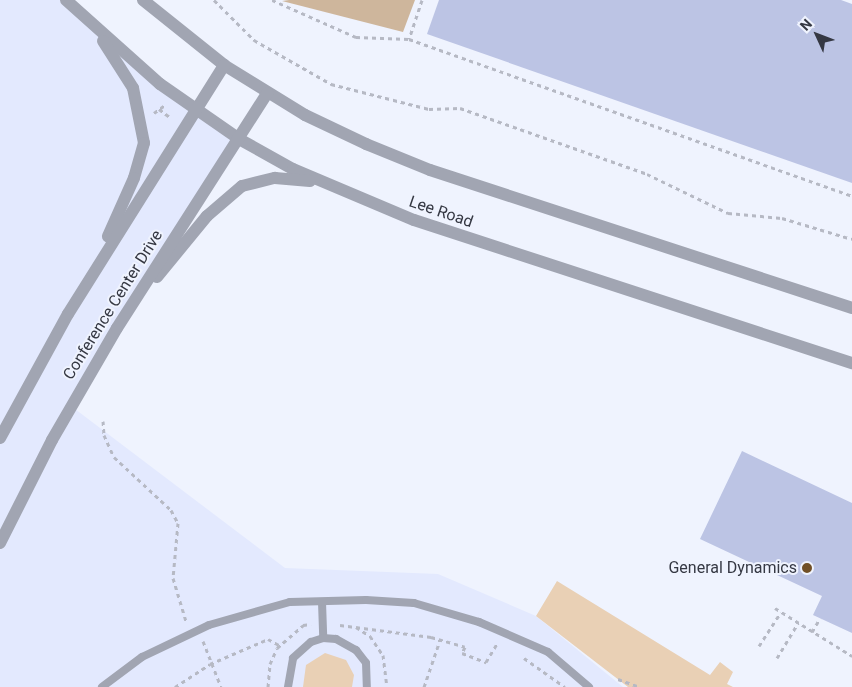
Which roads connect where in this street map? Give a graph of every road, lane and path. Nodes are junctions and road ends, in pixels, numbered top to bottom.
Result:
1 (66, 0) edge
2 (143, 0) edge
3 (214, 0) edge
4 (272, 0) edge
5 (422, 0) edge
6 (92, 24) junction
7 (408, 39) junction
8 (224, 65) junction
9 (268, 92) junction
10 (166, 104) dead end
11 (159, 109) junction
12 (195, 110) junction
13 (151, 115) dead end
14 (171, 118) dead end
15 (239, 139) junction
16 (325, 183) junction
17 (852, 196) edge
18 (852, 239) edge
19 (82, 291) junction
20 (852, 308) edge
21 (117, 328) junction
22 (852, 363) edge
23 (103, 421) dead end
24 (0, 438) edge
25 (0, 543) edge
26 (180, 602) dead end
27 (322, 602) junction
28 (774, 608) dead end
29 (781, 612) junction
30 (820, 618) dead end
31 (798, 623) junction
32 (356, 626) dead end
33 (812, 632) junction
34 (285, 637) dead end
35 (323, 638) junction
36 (440, 640) junction
37 (279, 645) junction
38 (759, 646) dead end
39 (505, 647) dead end
40 (519, 655) dead end
41 (852, 656) edge
42 (777, 658) dead end
43 (210, 664) junction
44 (618, 678) dead end
45 (102, 687) edge
46 (174, 687) edge
47 (221, 687) edge
48 (268, 687) edge
49 (288, 687) edge
50 (367, 687) edge
51 (424, 687) edge
52 (565, 687) edge
53 (589, 687) edge
54 (640, 687) edge

1 - 6 street, Lee Road
2 - 8 street
3 - 18 path
4 - 7 path
5 - 7 path
6 - 12 street, Lee Road
6 - 19 street
7 - 17 path
8 - 9 street
8 - 12 street, Conference Center Drive
9 - 15 street, Conference Center Drive
9 - 20 street
10 - 11 path
11 - 13 path
11 - 14 path
12 - 15 street, Lee Road
12 - 19 street, Conference Center Drive
15 - 16 street, Lee Road
15 - 21 street, Conference Center Drive
16 - 21 street
16 - 22 street, Lee Road
19 - 24 street, Conference Center Drive
21 - 25 street, Conference Center Drive
23 - 26 path
27 - 35 lane
27 - 45 lane
27 - 53 lane
28 - 29 path
29 - 31 path
29 - 38 path
30 - 33 path
31 - 33 path
31 - 42 path
32 - 36 path
33 - 41 path
34 - 37 path
35 - 49 lane
35 - 50 lane
36 - 39 path
36 - 51 path
37 - 43 path
37 - 48 path
40 - 52 path
43 - 46 path
43 - 47 path
44 - 54 path

